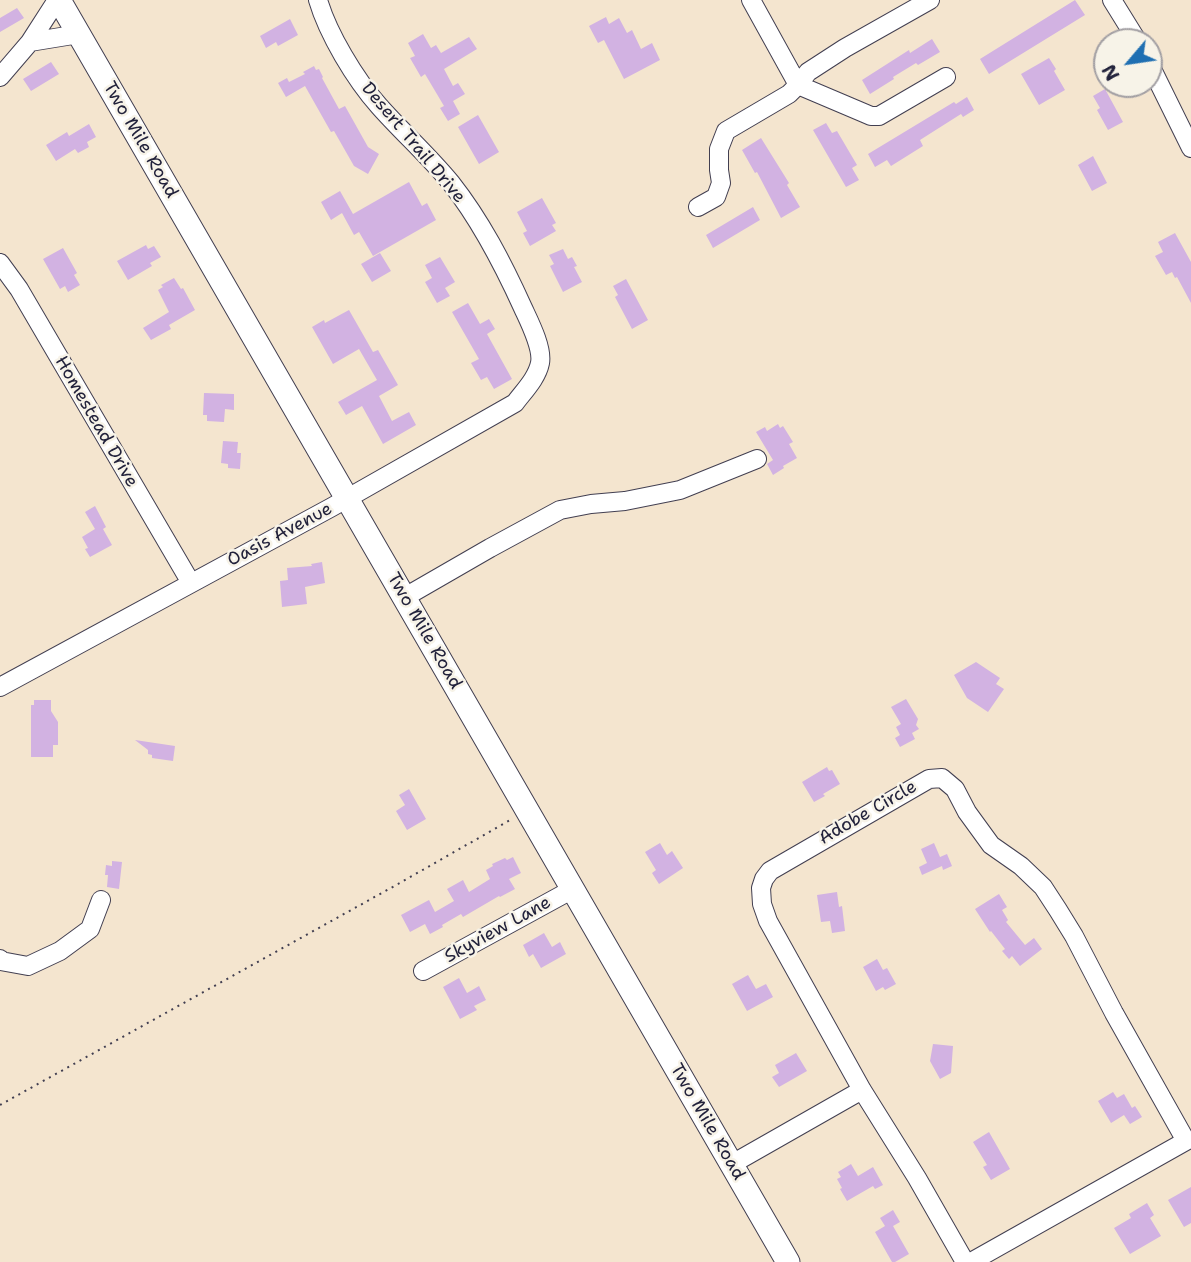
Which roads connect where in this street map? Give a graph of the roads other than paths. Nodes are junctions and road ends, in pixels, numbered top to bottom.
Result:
1 (58, 0) edge
2 (318, 0) edge
3 (751, 0) edge
4 (930, 0) edge
5 (1112, 0) edge
6 (1129, 28) edge
7 (79, 34) junction
8 (30, 42) junction
9 (0, 77) edge
10 (946, 77) dead end
11 (798, 85) junction
12 (1163, 91) edge
13 (1191, 148) edge
14 (698, 206) dead end
15 (0, 263) edge
16 (540, 362) joint
17 (757, 458) dead end
18 (347, 497) junction
19 (191, 583) junction
20 (405, 597) junction
21 (0, 687) edge
22 (573, 889) junction
23 (101, 900) dead end
24 (0, 959) edge
25 (423, 971) dead end
26 (862, 1090) junction
27 (732, 1164) junction
28 (788, 1262) edge
29 (965, 1262) edge
30 (971, 1262) edge

1 - 7 main road, Two Mile Road
1 - 8 street
2 - 16 street, Desert Trail Drive
3 - 11 street
4 - 11 street
5 - 6 street
7 - 8 street
7 - 18 main road, Two Mile Road
8 - 9 street
10 - 11 street
11 - 14 street
12 - 13 street
15 - 19 street, Homestead Drive
16 - 18 street, Oasis Avenue
17 - 20 street
18 - 19 street, Oasis Avenue
18 - 20 main road, Two Mile Road
19 - 21 street, Oasis Avenue
20 - 22 main road, Two Mile Road
22 - 25 street, Skyview Lane
22 - 27 main road, Two Mile Road
23 - 24 street
26 - 27 street
26 - 29 street, Adobe Circle
26 - 30 street, Adobe Circle
27 - 28 main road, Two Mile Road

